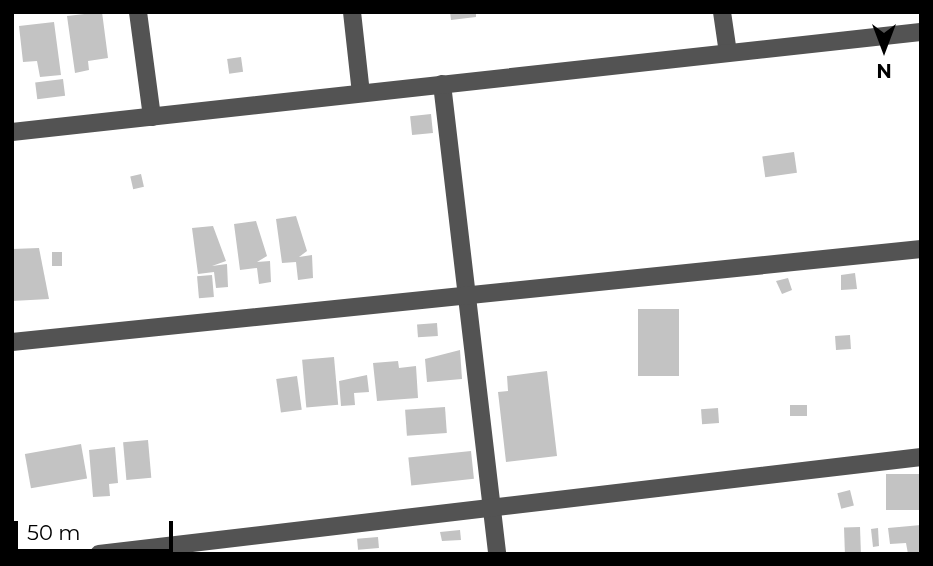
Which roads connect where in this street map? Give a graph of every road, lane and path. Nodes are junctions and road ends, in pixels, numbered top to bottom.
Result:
1 (138, 12) edge
2 (352, 12) edge
3 (723, 12) edge
4 (921, 32) edge
5 (728, 53) junction
6 (442, 84) junction
7 (361, 93) junction
8 (152, 117) junction
9 (12, 132) edge
10 (921, 249) edge
11 (467, 296) junction
12 (12, 342) edge
13 (921, 457) edge
14 (492, 508) junction
15 (99, 554) edge
16 (497, 554) edge

1 - 8 street
2 - 7 street
3 - 5 street
4 - 5 street
5 - 6 street
6 - 7 street
6 - 11 street
7 - 8 street
8 - 9 street
10 - 11 street
11 - 12 street
11 - 14 street
13 - 14 street
14 - 15 street
14 - 16 street

